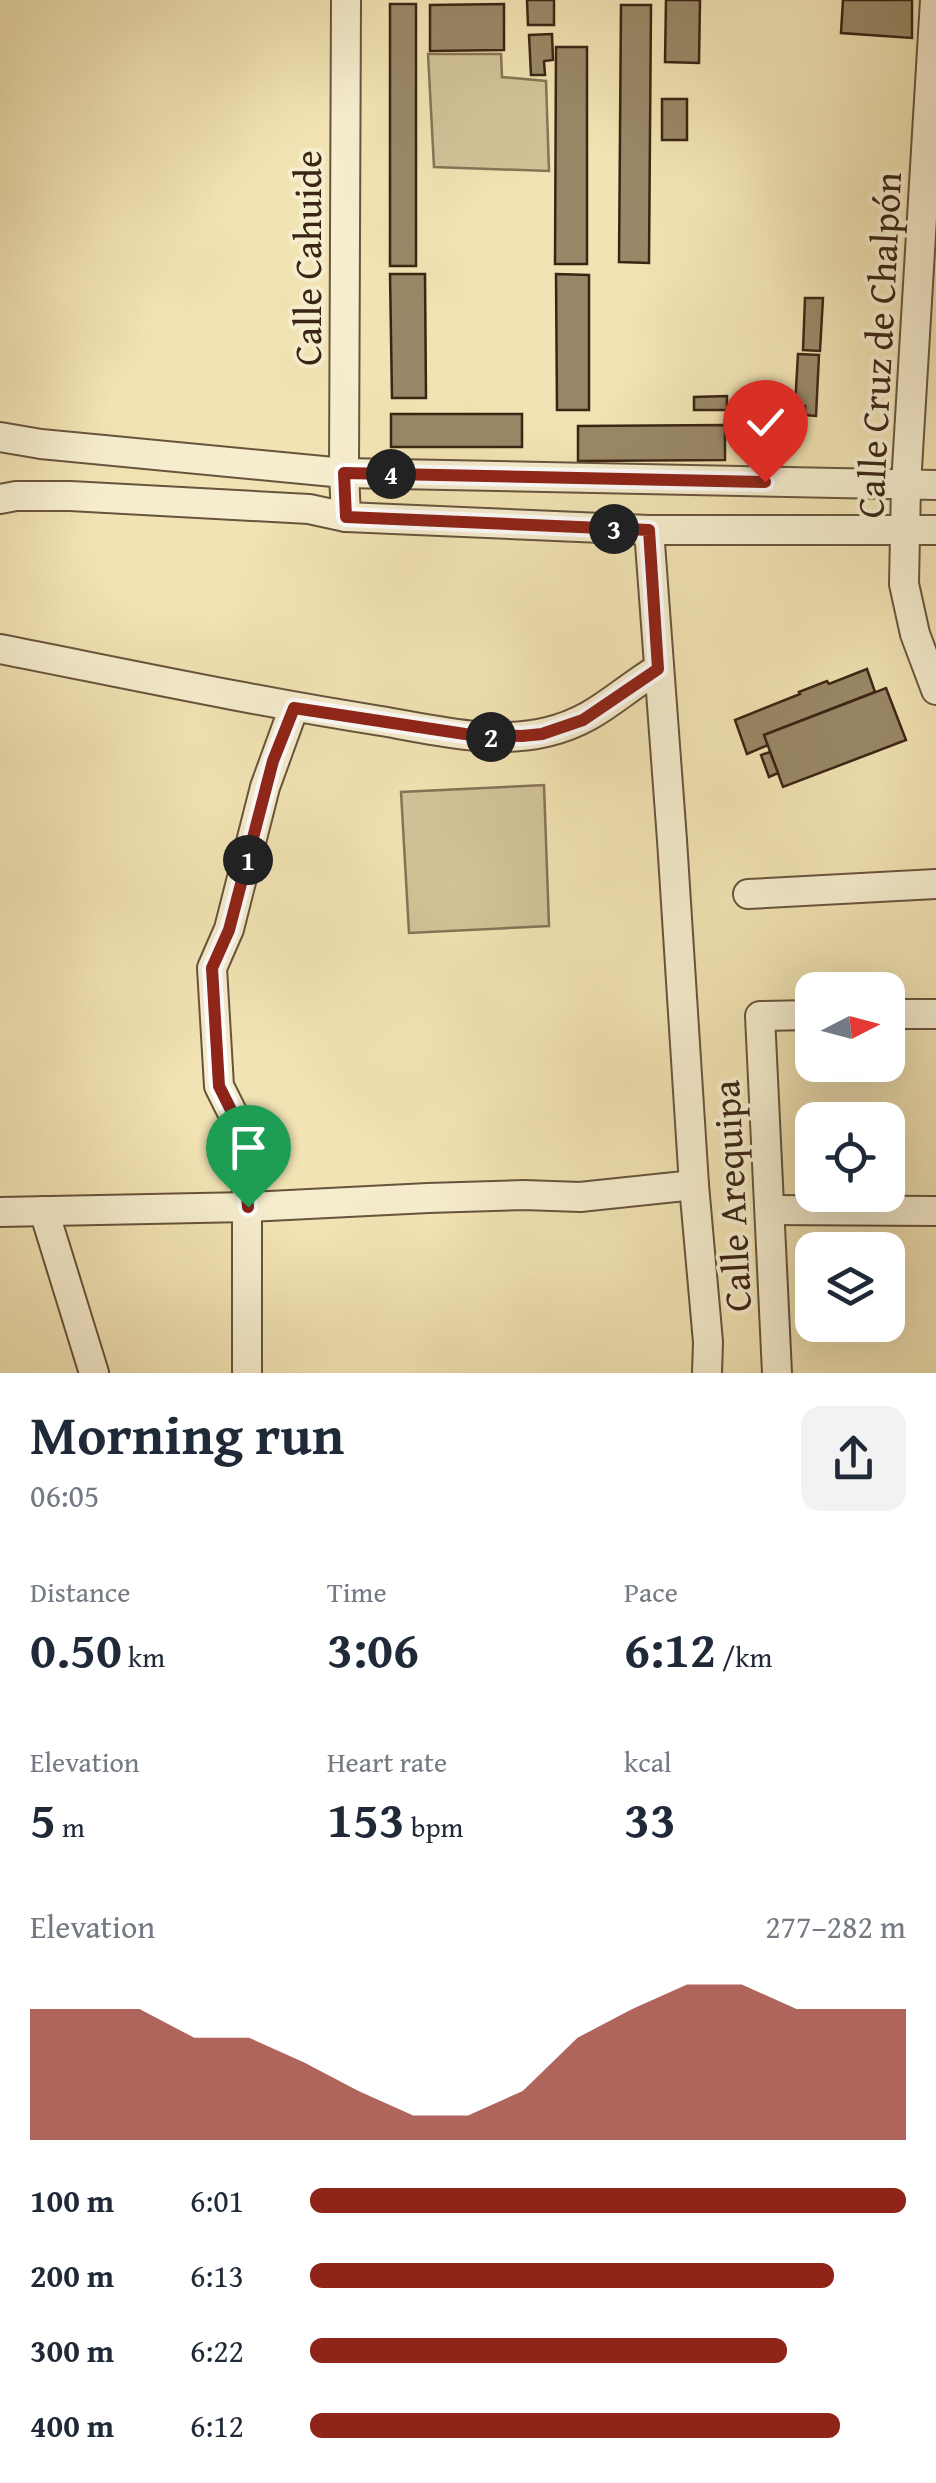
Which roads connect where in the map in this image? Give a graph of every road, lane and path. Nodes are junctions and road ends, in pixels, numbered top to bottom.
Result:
1 (346, 0) edge
2 (935, 0) edge
3 (0, 437) edge
4 (344, 473) junction
5 (906, 485) junction
6 (936, 485) edge
7 (0, 499) edge
8 (346, 517) junction
9 (649, 530) junction
10 (906, 530) junction
11 (936, 530) edge
12 (0, 648) edge
13 (658, 669) junction
14 (936, 690) edge
15 (294, 708) junction
16 (936, 884) edge
17 (748, 894) dead end
18 (905, 1014) edge
19 (936, 1014) edge
20 (795, 1015) edge
21 (694, 1185) junction
22 (248, 1207) junction
23 (770, 1210) junction
24 (44, 1211) junction
25 (936, 1211) edge
26 (0, 1212) edge
27 (94, 1373) edge
28 (247, 1373) edge
29 (707, 1373) edge
30 (777, 1373) edge

1 - 4 street, Calle Cahuide
2 - 5 street, Calle Cruz de Chalpón
3 - 4 street
4 - 5 street
4 - 8 street, Calle Cahuide
5 - 6 street
5 - 10 street, Calle Cruz de Chalpón
7 - 8 street
8 - 9 street
9 - 10 street
9 - 13 street
10 - 11 street
10 - 14 street, Calle Cruz de Chalpón
12 - 15 street
13 - 15 street
13 - 21 street
15 - 22 street
16 - 17 street
18 - 19 street
20 - 23 street, Calle Arequipa
21 - 22 street
21 - 29 street
22 - 24 street
22 - 28 street
23 - 25 street
23 - 30 street, Calle Arequipa
24 - 26 street
24 - 27 street

